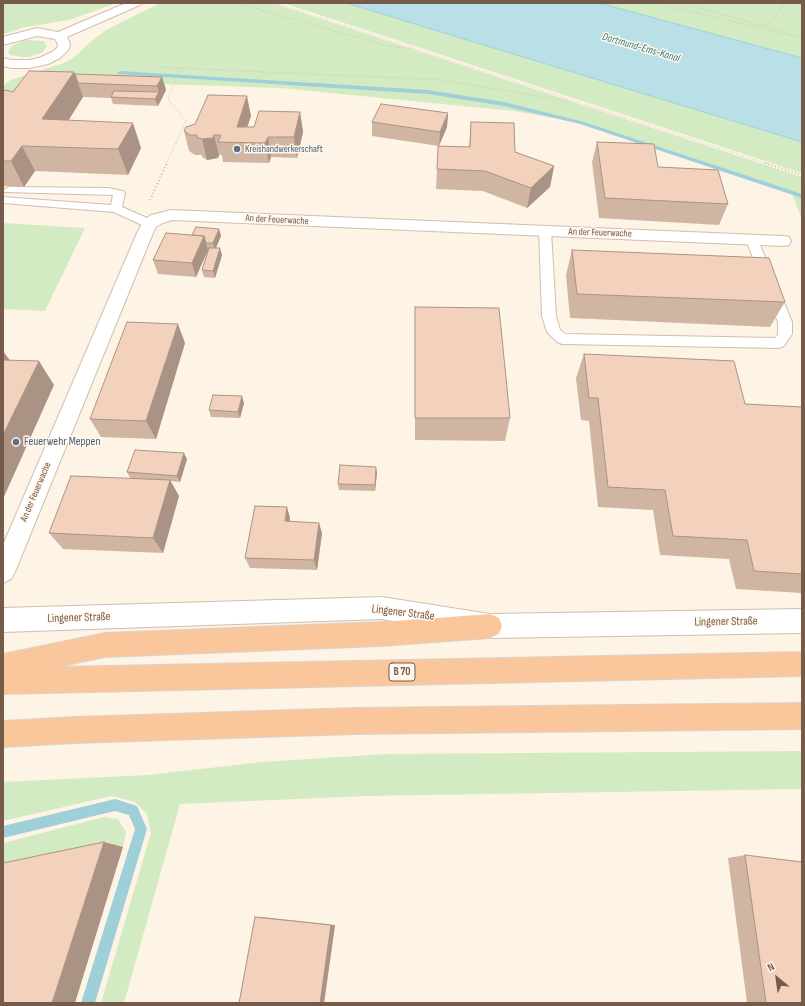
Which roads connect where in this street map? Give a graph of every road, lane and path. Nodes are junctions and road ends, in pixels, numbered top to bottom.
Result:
1 (136, 3) edge
2 (237, 3) edge
3 (275, 3) edge
4 (655, 3) edge
5 (679, 3) edge
6 (786, 3) edge
7 (765, 26) junction
8 (59, 36) junction
9 (802, 37) edge
10 (3, 41) edge
11 (420, 50) junction
12 (6, 66) edge
13 (156, 67) dead end
14 (180, 69) junction
15 (578, 102) junction
16 (802, 175) edge
17 (3, 190) edge
18 (3, 200) edge
19 (116, 209) junction
20 (154, 222) junction
21 (545, 231) junction
22 (752, 240) junction
23 (783, 241) dead end
24 (3, 572) edge
25 (3, 620) edge
26 (802, 622) edge
27 (490, 626) junction
28 (802, 664) edge
29 (3, 666) edge
30 (3, 681) edge
31 (802, 716) edge
32 (3, 734) edge

1 - 8 street
2 - 11 path
3 - 11 path
4 - 9 path
5 - 7 path
6 - 7 path
7 - 9 path
8 - 10 street
8 - 12 street
11 - 15 path
13 - 14 path
14 - 15 path
14 - 20 path
15 - 16 path
17 - 19 lane
18 - 19 lane
19 - 20 lane
20 - 21 street, An der Feuerwache
20 - 24 street, An der Feuerwache
21 - 22 street, An der Feuerwache
21 - 22 lane
22 - 23 street, An der Feuerwache
25 - 27 street, Lingener Straße
26 - 27 street, Lingener Straße
27 - 29 highway
28 - 30 highway, B 70
31 - 32 highway

